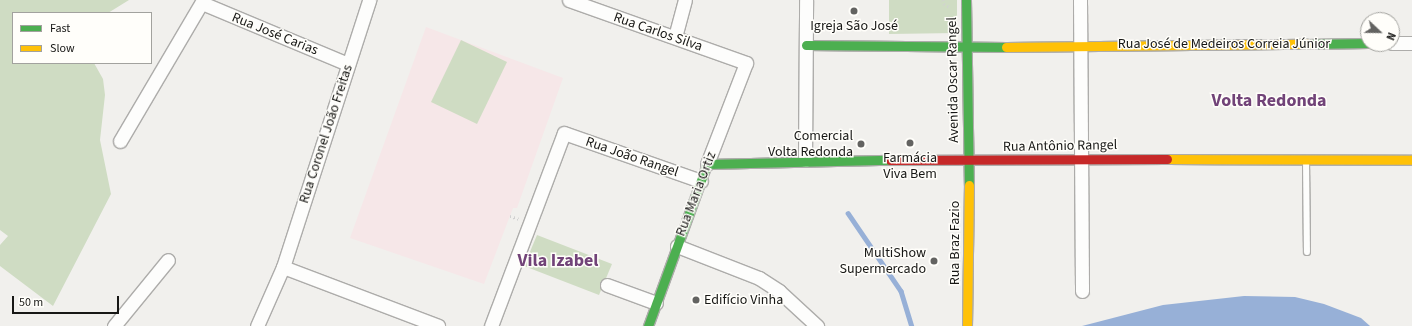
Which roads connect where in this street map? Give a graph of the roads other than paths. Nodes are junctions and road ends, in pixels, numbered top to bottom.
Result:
1 (369, 0) edge
2 (570, 0) edge
3 (686, 0) edge
4 (806, 0) edge
5 (966, 0) edge
6 (1080, 0) edge
7 (202, 2) edge
8 (675, 37) junction
9 (1360, 43) edge
10 (1400, 43) edge
11 (1412, 43) edge
12 (806, 45) junction
13 (1079, 45) junction
14 (968, 47) junction
15 (746, 63) joint
16 (348, 64) junction
17 (120, 141) dead end
18 (1306, 158) junction
19 (805, 160) junction
20 (968, 160) junction
21 (1080, 160) junction
22 (1412, 160) edge
23 (707, 164) junction
24 (701, 182) junction
25 (676, 246) junction
26 (1307, 252) dead end
27 (168, 260) dead end
28 (283, 267) junction
29 (607, 285) dead end
30 (1082, 291) dead end
31 (656, 303) junction
32 (114, 326) edge
33 (257, 326) edge
34 (438, 326) edge
35 (492, 326) edge
36 (648, 326) edge
37 (817, 326) edge
38 (967, 326) edge

1 - 16 street, Rua Coronel João Freitas
2 - 8 street, Rua Carlos Silva
3 - 8 street
4 - 12 street
5 - 14 main road, Avenida Oscar Rangel
6 - 13 street
7 - 16 street, Rua José Carias
7 - 17 street
8 - 15 street, Rua Carlos Silva
9 - 13 main road, Rua José de Medeiros Correia Júnior
10 - 11 street
12 - 14 main road, Rua José de Medeiros Correia Júnior
12 - 19 street
13 - 14 main road, Rua José de Medeiros Correia Júnior
13 - 21 street
14 - 20 main road, Avenida Oscar Rangel
15 - 23 street, Rua Maria Ortiz
16 - 28 street, Rua Coronel João Freitas
18 - 21 main road, Rua Antônio Rangel
18 - 22 main road, Rua Antônio Rangel
18 - 26 lane
19 - 20 main road, Rua Antônio Rangel
19 - 23 main road, Rua Antônio Rangel
20 - 21 main road, Rua Antônio Rangel
20 - 38 main road, Rua Braz Fazio
21 - 30 street
23 - 24 main road, Rua Maria Ortiz
24 - 25 main road, Rua Maria Ortiz
24 - 35 street, Rua João Rangel
25 - 31 main road, Rua Maria Ortiz
25 - 37 street
27 - 32 street
28 - 33 street, Rua Coronel João Freitas
28 - 34 street
29 - 31 street
31 - 36 main road, Rua Maria Ortiz

